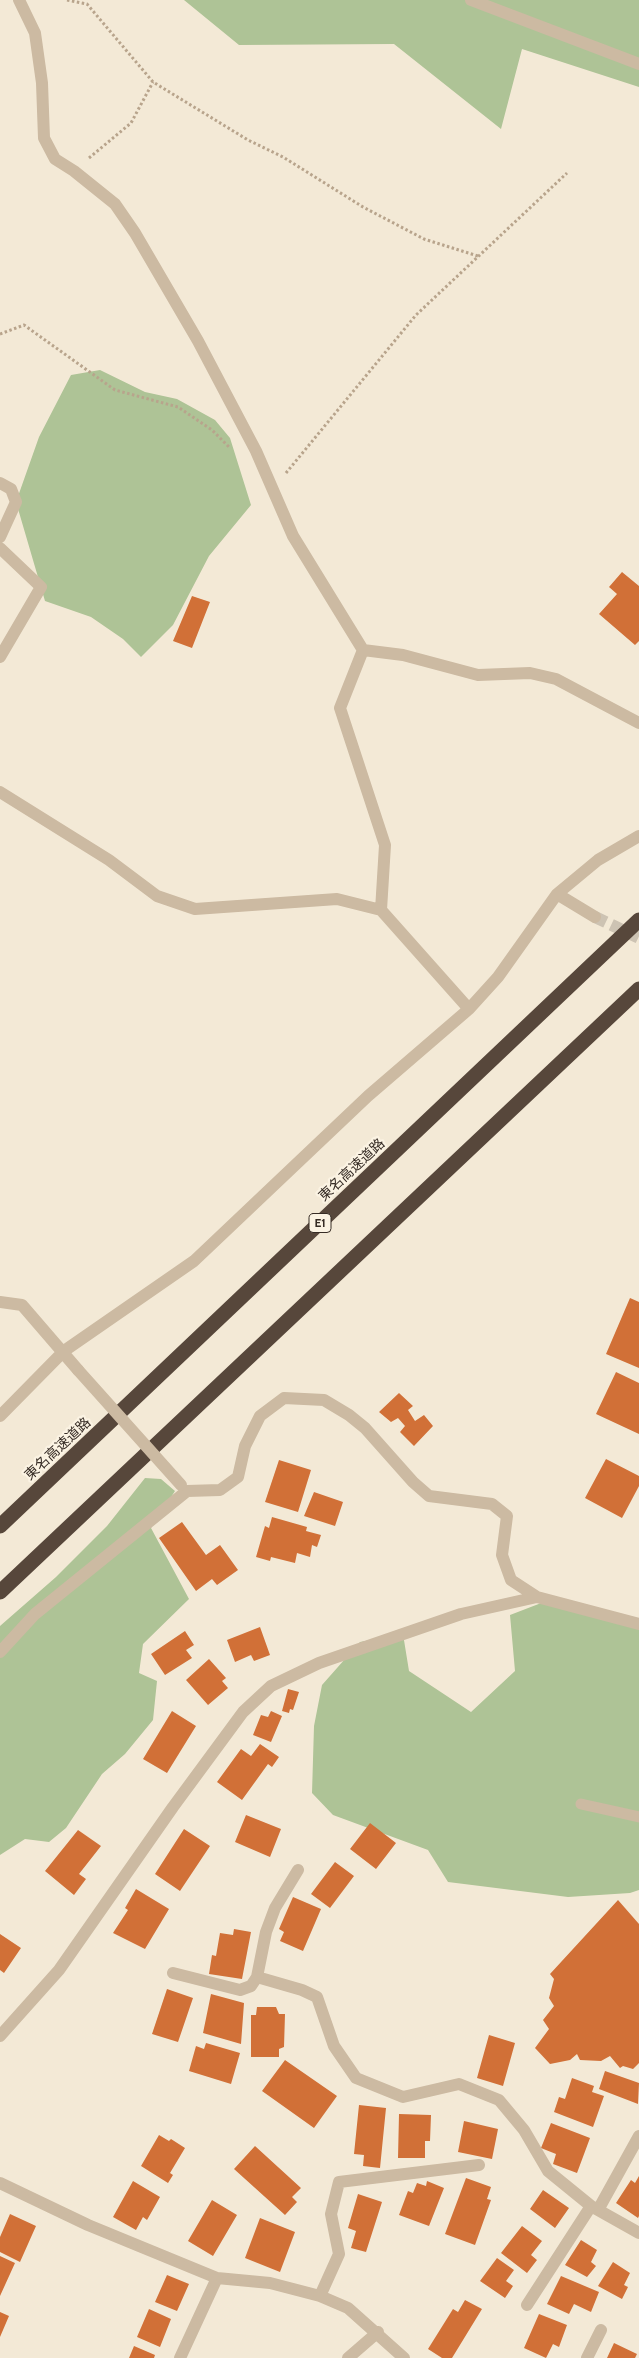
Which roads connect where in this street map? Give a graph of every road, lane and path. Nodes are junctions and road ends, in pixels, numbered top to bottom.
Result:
1 (19, 0) edge
2 (67, 0) edge
3 (471, 0) edge
4 (639, 64) edge
5 (153, 82) junction
6 (74, 171) junction
7 (567, 173) dead end
8 (479, 256) junction
9 (0, 334) edge
10 (232, 450) dead end
11 (0, 483) edge
12 (272, 490) junction
13 (0, 537) edge
14 (0, 548) edge
15 (363, 650) junction
16 (0, 657) edge
17 (639, 723) edge
18 (0, 792) edge
19 (639, 836) edge
20 (558, 894) junction
21 (381, 910) junction
22 (595, 916) tunnel mouth
23 (639, 920) edge
24 (639, 989) edge
25 (469, 1009) junction
26 (0, 1302) edge
27 (64, 1351) junction
28 (0, 1416) edge
29 (184, 1488) junction
30 (0, 1526) edge
31 (0, 1592) edge
32 (537, 1597) junction
33 (639, 1624) edge
34 (0, 1652) edge
35 (581, 1804) dead end
36 (639, 1817) edge
37 (298, 1870) dead end
38 (173, 1973) dead end
39 (257, 1977) junction
40 (0, 2036) edge
41 (639, 2136) edge
42 (479, 2165) dead end
43 (0, 2183) edge
44 (595, 2208) junction
45 (639, 2233) edge
46 (216, 2278) junction
47 (320, 2296) junction
48 (527, 2305) dead end
49 (601, 2330) dead end
50 (378, 2332) junction
51 (180, 2358) edge
52 (348, 2358) edge
53 (404, 2358) edge
54 (587, 2358) edge

1 - 6 street
2 - 5 path
3 - 4 street
5 - 6 path
5 - 8 path
6 - 12 street
7 - 8 path
8 - 12 path
9 - 10 path
11 - 13 street
12 - 15 street
14 - 16 street
15 - 17 street
15 - 21 street
18 - 21 street
19 - 20 street
20 - 22 street
20 - 25 street
21 - 25 street
23 - 30 highway, 東名高速道路 / E1
24 - 31 highway
25 - 27 street
26 - 27 street
27 - 28 street
27 - 29 street, bridge
29 - 32 street
29 - 34 street
32 - 33 street
32 - 40 street
35 - 36 lane
37 - 39 street
38 - 39 street
39 - 44 street
41 - 44 street
42 - 47 street
43 - 46 street
44 - 45 street
44 - 48 street
46 - 47 street
46 - 51 street
47 - 50 street
49 - 54 street
50 - 52 street
50 - 53 street

